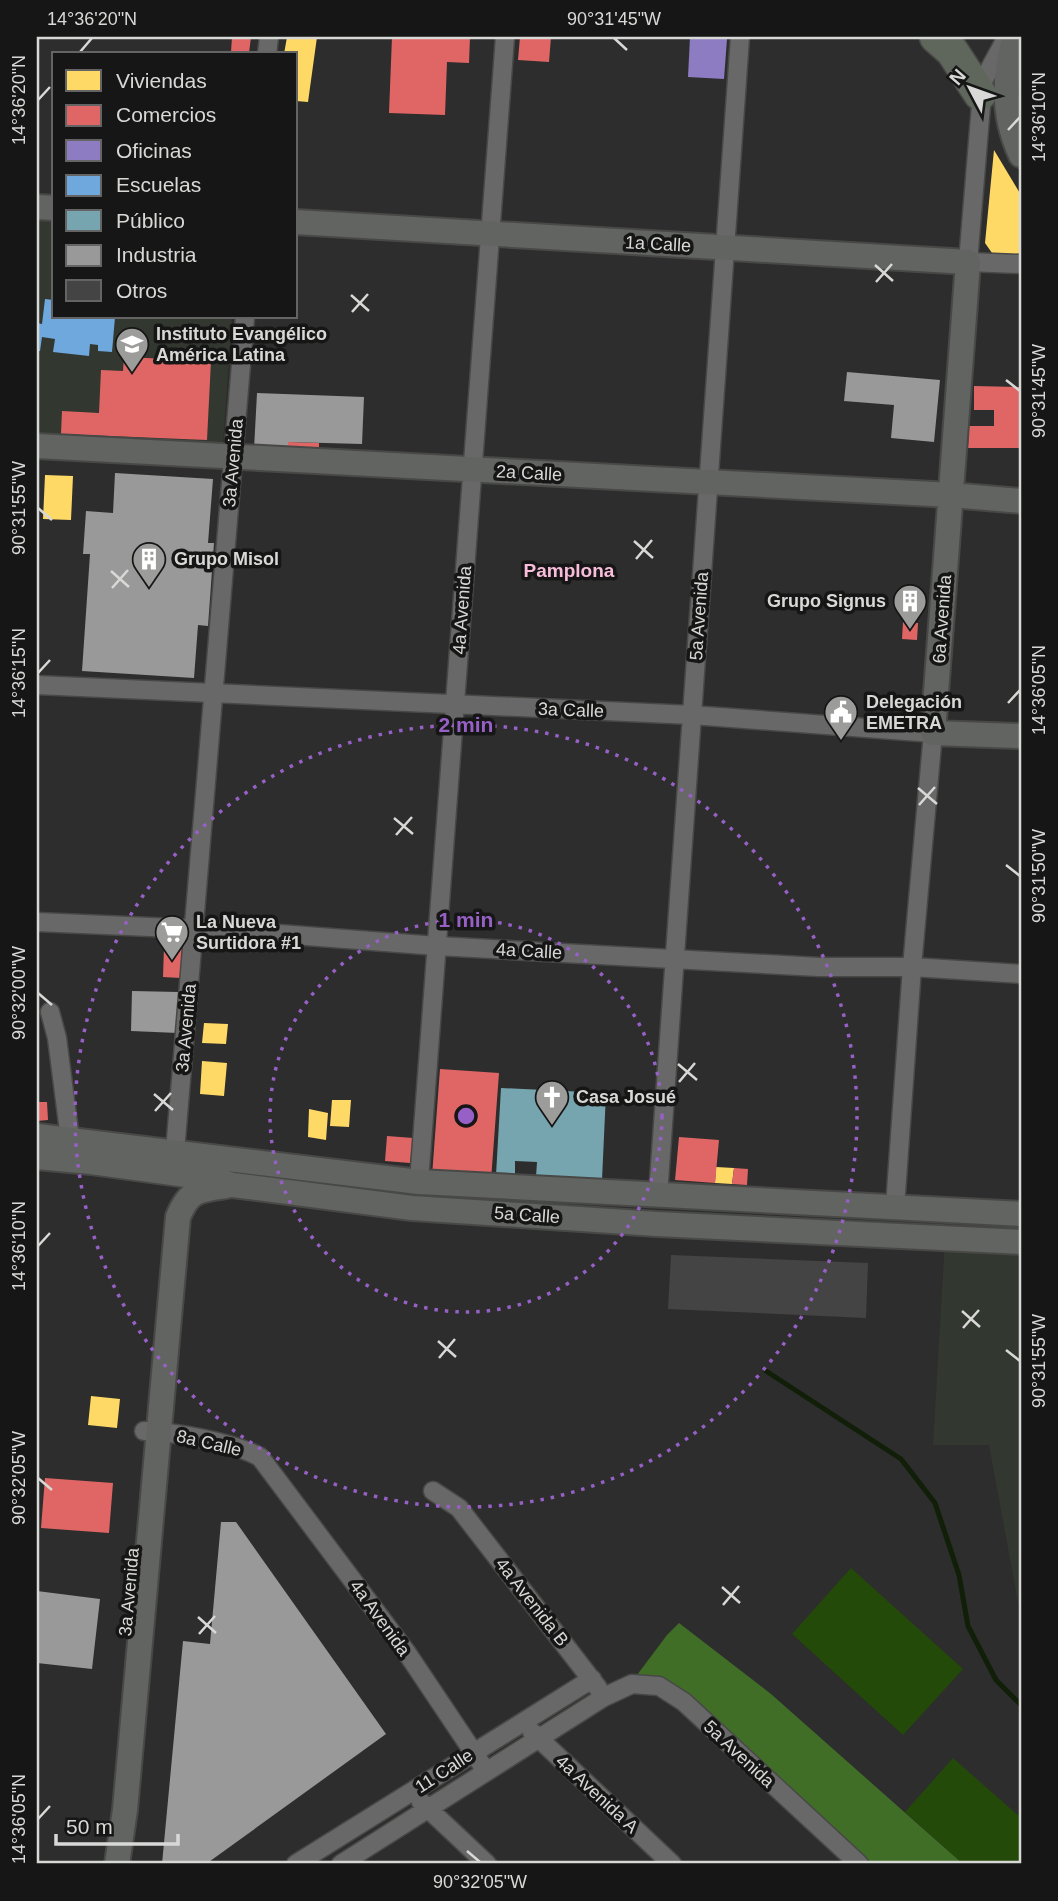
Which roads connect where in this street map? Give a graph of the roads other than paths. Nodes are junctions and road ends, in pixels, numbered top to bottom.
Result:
1 (505, 37) edge
2 (740, 37) edge
3 (936, 37) edge
4 (1007, 37) edge
5 (1015, 37) edge
6 (980, 94) junction
7 (1021, 155) edge
8 (298, 222) edge
9 (490, 234) junction
10 (725, 248) junction
11 (968, 262) junction
12 (1021, 264) edge
13 (245, 318) edge
14 (37, 446) edge
15 (234, 457) junction
16 (472, 470) junction
17 (709, 482) junction
18 (951, 495) junction
19 (1021, 501) edge
20 (37, 685) edge
21 (214, 693) junction
22 (455, 706) junction
23 (692, 715) junction
24 (933, 733) junction
25 (1021, 736) edge
26 (37, 922) edge
27 (194, 928) junction
28 (437, 946) junction
29 (675, 958) junction
30 (912, 967) junction
31 (1021, 974) edge
32 (50, 1012) dead end
33 (37, 1136) edge
34 (70, 1139) junction
35 (37, 1157) edge
36 (174, 1162) junction
37 (419, 1182) junction
38 (233, 1185) junction
39 (658, 1195) junction
40 (895, 1207) junction
41 (1021, 1214) edge
42 (1021, 1242) edge
43 (151, 1432) junction
44 (269, 1468) joint
45 (432, 1491) dead end
46 (592, 1679) junction
47 (604, 1697) junction
48 (523, 1721) junction
49 (539, 1739) junction
50 (474, 1751) junction
51 (486, 1771) junction
52 (411, 1792) junction
53 (428, 1809) junction
54 (115, 1864) edge
55 (296, 1864) edge
56 (341, 1864) edge
57 (487, 1864) edge
58 (672, 1864) edge
59 (859, 1864) edge

1 - 9 street, 4a Avenida
2 - 10 street, 5a Avenida
3 - 6 highway
4 - 6 street, 6a Avenida
5 - 7 street
6 - 11 street, 6a Avenida
8 - 9 street, 1a Calle
9 - 10 street, 1a Calle
9 - 16 street, 4a Avenida
10 - 11 street, 1a Calle
10 - 17 street, 5a Avenida
11 - 12 street, 1a Calle
11 - 18 street, 6a Avenida
13 - 15 street, 3a Avenida
14 - 15 street, 2a Calle
15 - 16 street, 2a Calle
15 - 21 street, 3a Avenida
16 - 17 street, 2a Calle
16 - 22 street, 4a Avenida
17 - 18 street, 2a Calle
17 - 23 street, 5a Avenida
18 - 19 street, 2a Calle
18 - 24 street, 6a Avenida
20 - 21 street, 3a Calle
21 - 22 street, 3a Calle
21 - 27 street, 3a Avenida
22 - 23 street, 3a Calle
22 - 28 street, 4a Avenida
23 - 24 street, 3a Calle
23 - 29 street, 5a Avenida
24 - 25 street, 3a Calle
24 - 30 street, 6a Avenida
26 - 27 street, 4a Calle
27 - 28 street, 4a Calle
27 - 36 street, 3a Avenida
28 - 29 street, 4a Calle
28 - 37 street, 4a Avenida
29 - 30 street, 4a Calle
29 - 39 street, 5a Avenida
30 - 31 street, 4a Calle
30 - 40 street, 6a Avenida
32 - 34 street
33 - 34 street, 5a Calle
34 - 36 street, 5a Calle
35 - 36 street, 5a Calle
36 - 37 street, 5a Calle
36 - 38 street, 5a Calle
36 - 43 street, 3a Avenida
37 - 39 street, 5a Calle
38 - 42 street, 5a Calle
38 - 43 street, 3a Avenida
39 - 40 street, 5a Calle
40 - 41 street, 5a Calle
43 - 44 street, 8a Calle
43 - 54 street, 3a Avenida
44 - 50 street, 4a Avenida
45 - 46 street, 4a Avenida B
46 - 47 street, 4a Avenida B
46 - 48 street, 11 Calle
47 - 49 street, 11 Calle
47 - 59 street, 5a Avenida
48 - 49 street, 4a Avenida A
48 - 50 street, 11 Calle
49 - 51 street, 11 Calle
49 - 58 street, 4a Avenida A
50 - 51 street, 4a Avenida
50 - 52 street, 11 Calle
51 - 53 street, 11 Calle
52 - 53 street
52 - 55 street, 11 Calle
53 - 56 street, 11 Calle
53 - 57 street

